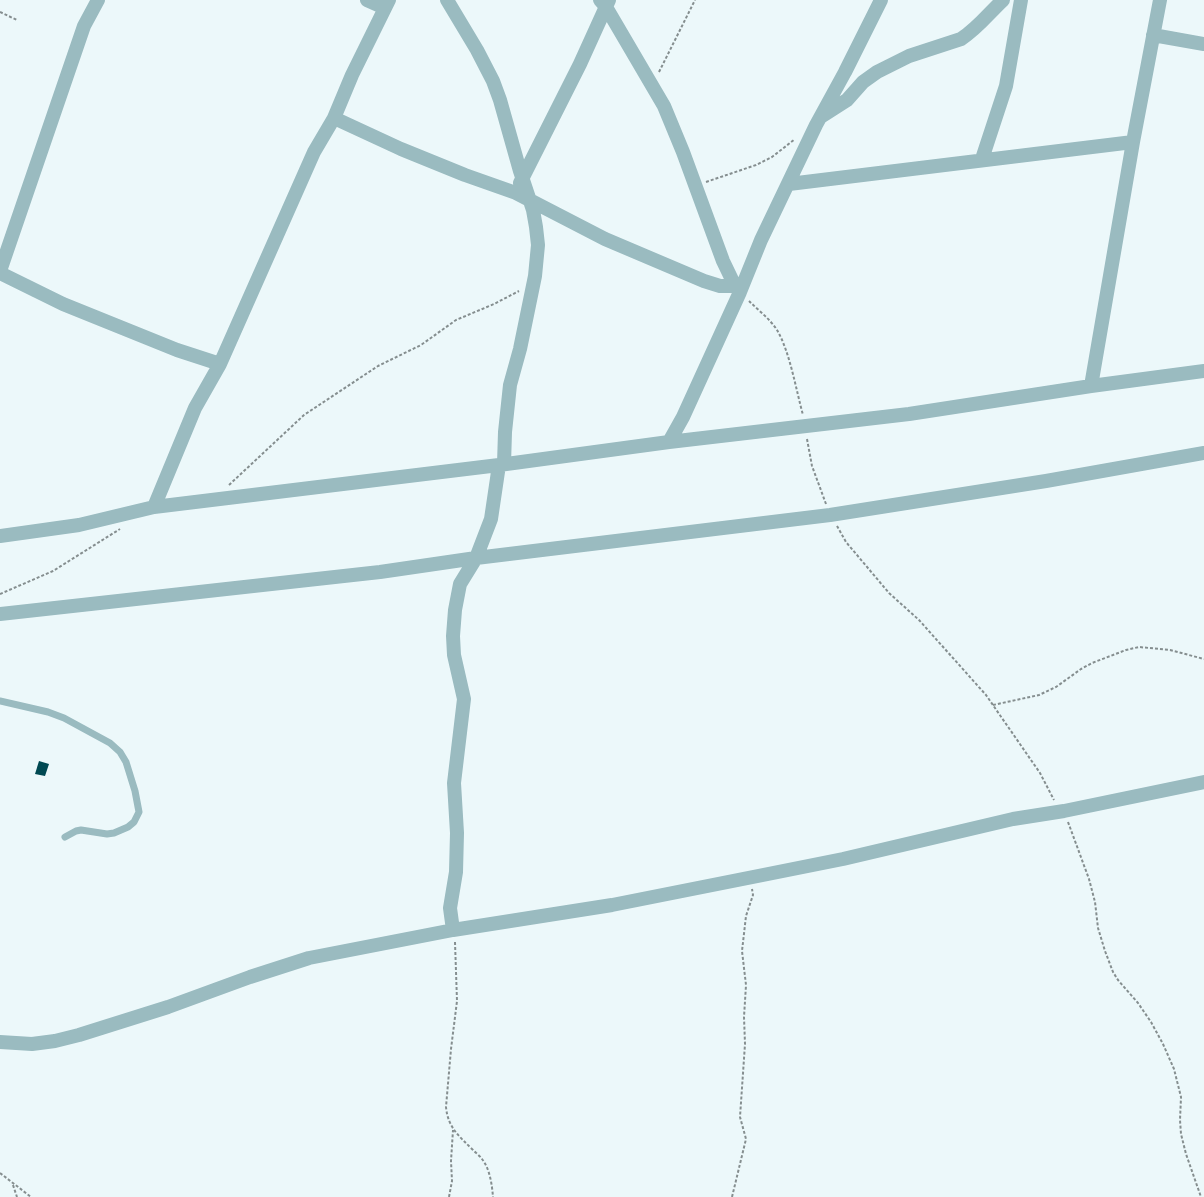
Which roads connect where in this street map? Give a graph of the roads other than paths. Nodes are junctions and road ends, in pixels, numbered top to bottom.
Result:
1 (98, 0) edge
2 (367, 0) edge
3 (447, 0) edge
4 (881, 0) edge
5 (1003, 0) edge
6 (1021, 0) edge
7 (1160, 0) edge
8 (605, 2) edge
9 (387, 4) edge
10 (1153, 35) junction
11 (1204, 44) edge
12 (820, 117) junction
13 (334, 118) junction
14 (1132, 142) junction
15 (982, 159) junction
16 (523, 178) junction
17 (789, 184) junction
18 (516, 193) junction
19 (530, 200) junction
20 (0, 272) edge
21 (738, 289) junction
22 (220, 364) junction
23 (1204, 371) edge
24 (1091, 386) junction
25 (669, 442) junction
26 (1204, 453) edge
27 (502, 465) junction
28 (154, 507) junction
29 (0, 536) edge
30 (476, 558) junction
31 (0, 614) edge
32 (0, 701) edge
33 (1204, 782) edge
34 (65, 837) dead end
35 (453, 930) junction
36 (0, 1042) edge

1 - 20 street
2 - 9 street
3 - 16 street
4 - 12 street
5 - 12 street
6 - 15 street
7 - 10 street
8 - 16 street
8 - 21 street
9 - 13 street
10 - 11 street
10 - 14 street
12 - 17 street
13 - 18 street
13 - 22 street
14 - 15 street
14 - 24 street
15 - 17 street
16 - 18 street
16 - 19 street
17 - 21 street
18 - 19 street
19 - 21 street
19 - 27 street
20 - 22 street
21 - 25 street
22 - 28 street
23 - 24 street
24 - 25 street
25 - 27 street
26 - 30 street
27 - 28 street
27 - 30 street
28 - 29 street
30 - 31 street
30 - 35 street
32 - 34 lane
33 - 35 street
35 - 36 street

